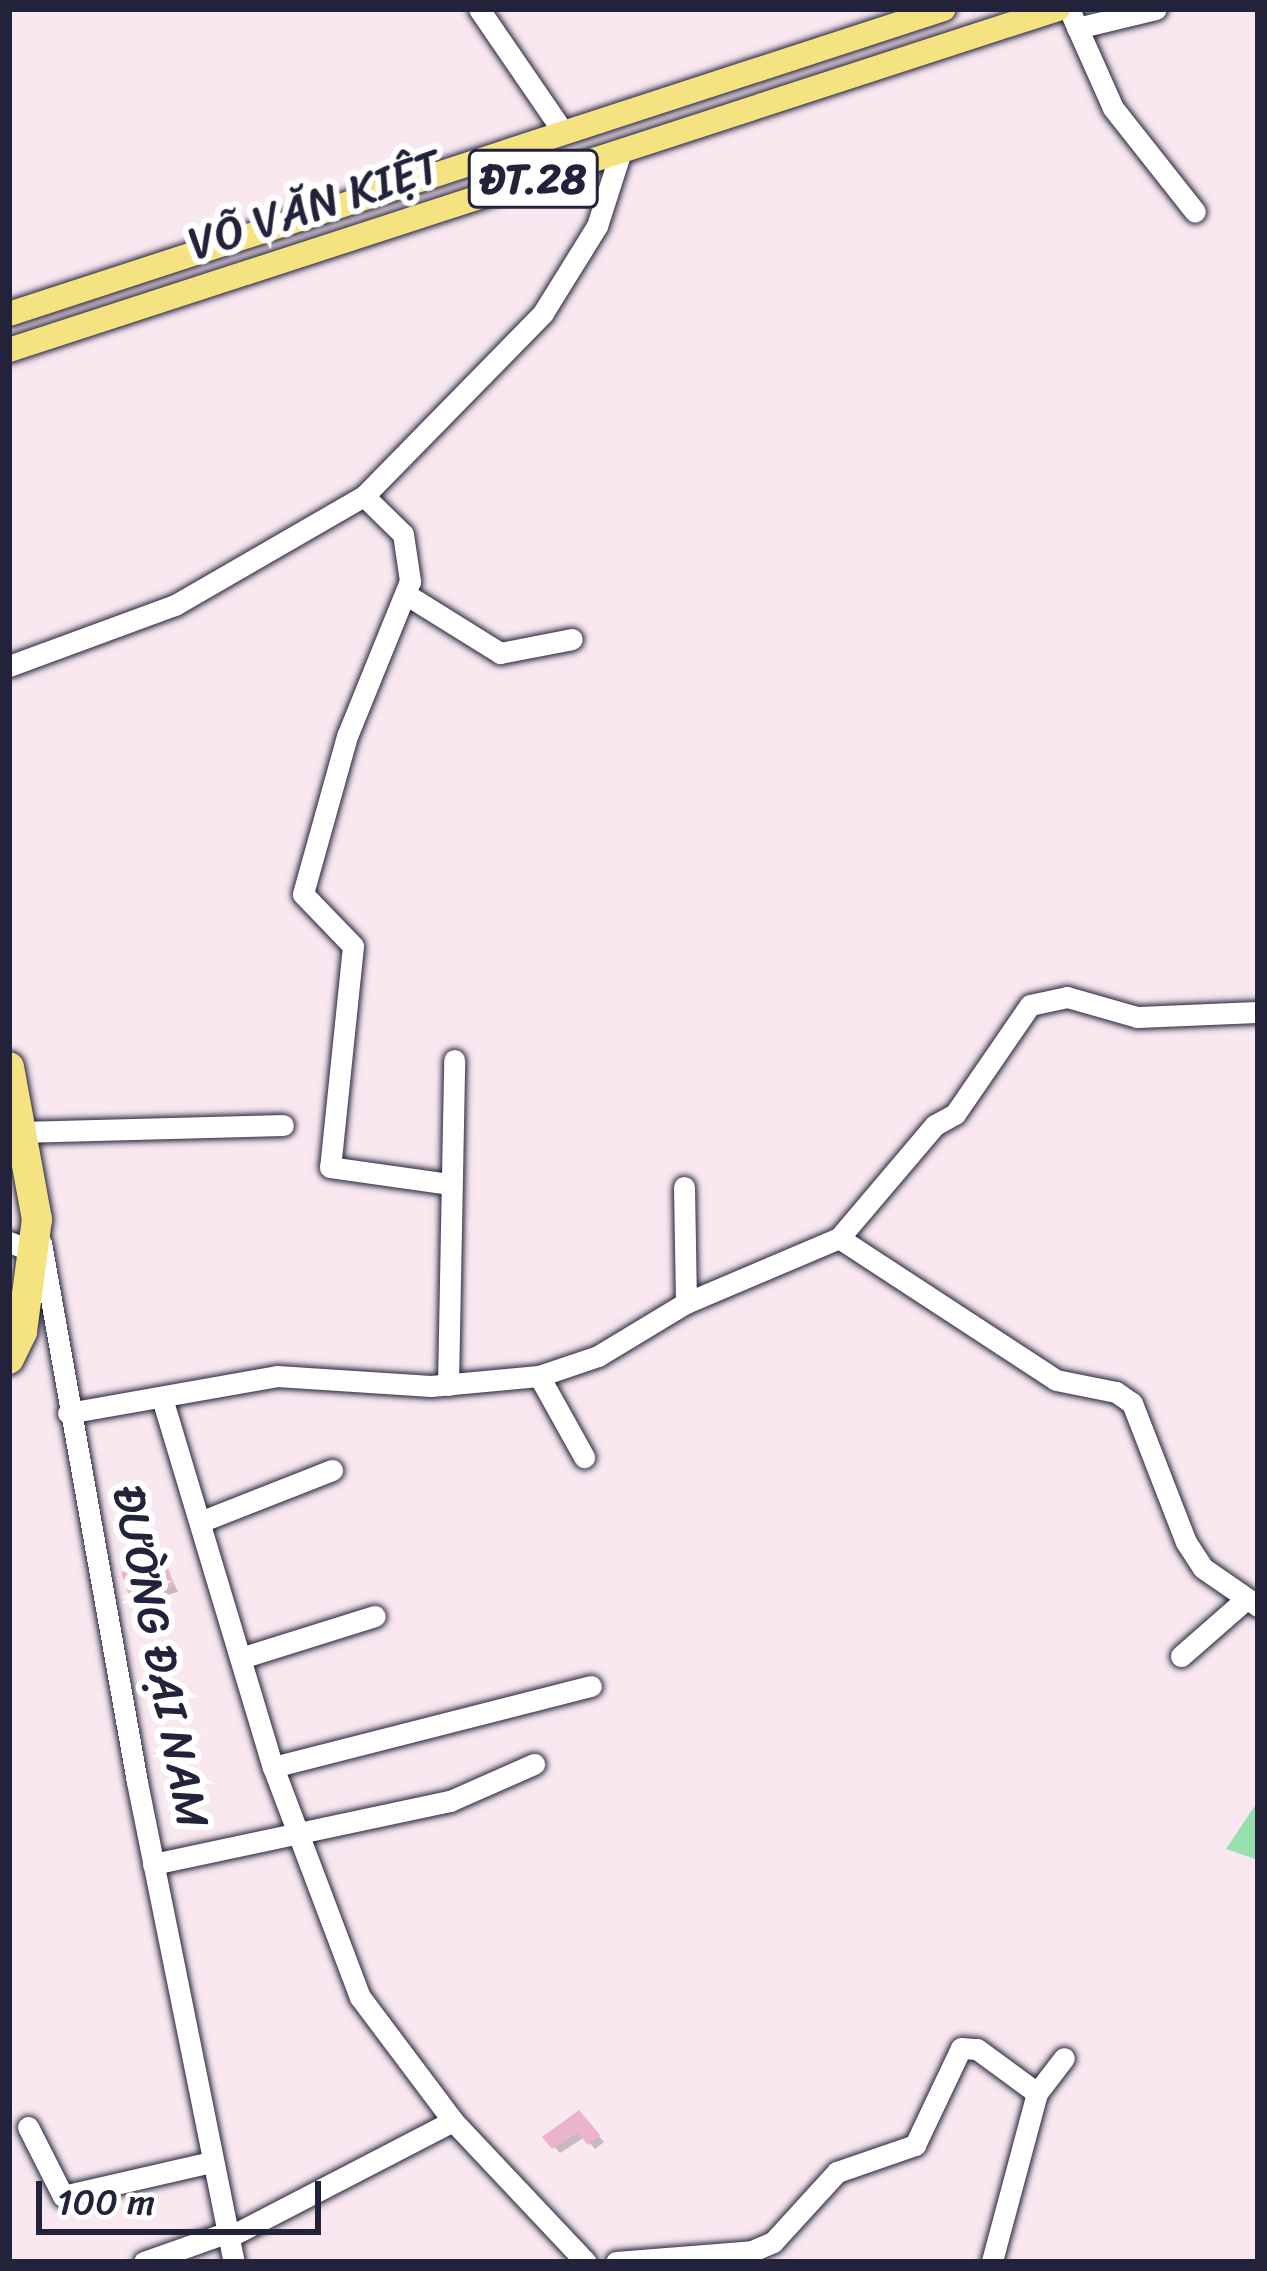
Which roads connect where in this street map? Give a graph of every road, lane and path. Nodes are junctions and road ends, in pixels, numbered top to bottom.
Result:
1 (479, 9) edge
2 (944, 9) edge
3 (1058, 9) edge
4 (1156, 9) edge
5 (1073, 18) edge
6 (564, 133) junction
7 (621, 151) junction
8 (411, 183) junction
9 (1195, 212) dead end
10 (422, 216) junction
11 (9, 314) edge
12 (9, 350) edge
13 (364, 496) junction
14 (407, 595) junction
15 (572, 639) dead end
16 (9, 665) edge
17 (1258, 1012) edge
18 (454, 1060) dead end
19 (9, 1067) edge
20 (283, 1125) dead end
21 (19, 1152) edge
22 (448, 1184) junction
23 (684, 1186) dead end
24 (37, 1219) junction
25 (839, 1238) junction
26 (21, 1247) edge
27 (686, 1303) junction
28 (9, 1359) edge
29 (539, 1376) junction
30 (448, 1385) junction
31 (162, 1398) junction
32 (68, 1413) junction
33 (584, 1457) dead end
34 (332, 1470) dead end
35 (200, 1522) junction
36 (1251, 1603) edge
37 (375, 1616) dead end
38 (1181, 1656) dead end
39 (244, 1657) junction
40 (591, 1686) dead end
41 (534, 1764) dead end
42 (274, 1767) junction
43 (302, 1838) junction
44 (153, 1864) junction
45 (1064, 2057) dead end
46 (1037, 2093) junction
47 (453, 2121) junction
48 (28, 2127) dead end
49 (212, 2162) junction
50 (227, 2235) junction
51 (992, 2261) edge
52 (145, 2262) edge
53 (234, 2262) edge
54 (586, 2262) edge
55 (616, 2262) edge

1 - 6 street
2 - 6 main road, VÕ VĂN KIỆT / ĐT.28
3 - 7 main road, VÕ VĂN KIỆT / ĐT.28
4 - 5 street
5 - 9 street
6 - 8 main road, VÕ VĂN KIỆT / ĐT.28
7 - 10 main road, VÕ VĂN KIỆT / ĐT.28
7 - 13 street
8 - 10 main road
8 - 11 main road, VÕ VĂN KIỆT / ĐT.28
10 - 12 main road, VÕ VĂN KIỆT / ĐT.28
13 - 14 street
13 - 16 street
14 - 15 street
14 - 22 street
17 - 25 street
18 - 22 street
19 - 21 highway, ĐƯỜNG ĐẠI NAM
20 - 21 street
21 - 24 highway, ĐƯỜNG ĐẠI NAM
22 - 30 street
23 - 27 street
24 - 26 highway
24 - 32 street, ĐƯỜNG ĐẠI NAM
25 - 27 street
25 - 36 street
26 - 28 highway
27 - 29 street
29 - 30 street
29 - 33 street
30 - 31 street
31 - 32 street
31 - 35 street
32 - 44 street, ĐƯỜNG ĐẠI NAM
34 - 35 street
35 - 39 street
36 - 38 street
37 - 39 street
39 - 42 street
40 - 42 street
41 - 43 street
42 - 43 street
43 - 44 street
43 - 47 street
44 - 49 street, ĐƯỜNG ĐẠI NAM
45 - 46 street
46 - 51 street
46 - 55 street
47 - 50 street
47 - 54 street
48 - 49 street
49 - 50 street, ĐƯỜNG ĐẠI NAM
50 - 52 street
50 - 53 street, ĐƯỜNG ĐẠI NAM

